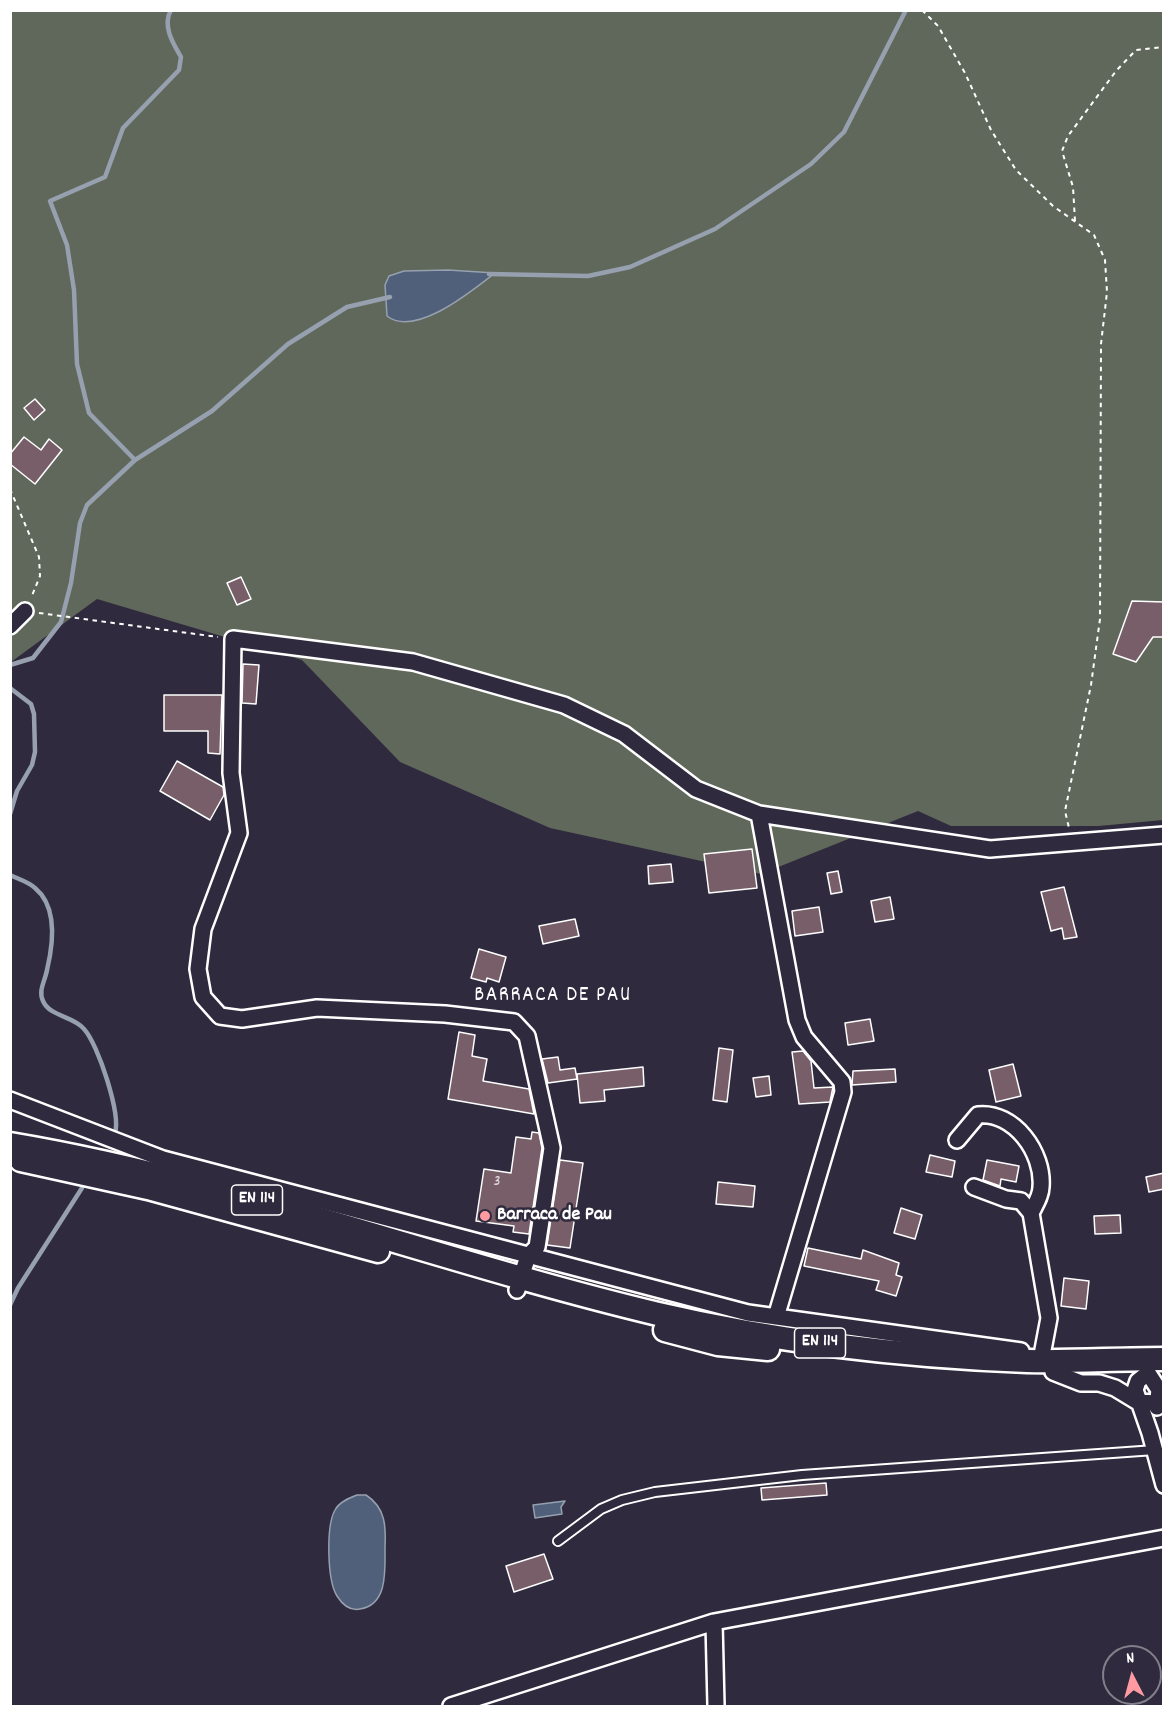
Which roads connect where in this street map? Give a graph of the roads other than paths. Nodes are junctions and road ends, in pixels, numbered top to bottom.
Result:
1 (25, 611) road end
2 (10, 626) edge
3 (759, 814) junction
4 (1164, 835) edge
5 (10, 1100) edge
6 (957, 1140) dead end
7 (10, 1144) edge
8 (10, 1158) edge
9 (974, 1187) dead end
10 (1031, 1213) junction
11 (522, 1274) junction
12 (776, 1317) junction
13 (1089, 1360) junction
14 (1047, 1364) junction
15 (1156, 1366) edge
16 (1160, 1400) edge
17 (1138, 1402) junction
18 (1150, 1433) junction
19 (1155, 1450) junction
20 (1164, 1485) edge
21 (1164, 1538) edge
22 (558, 1540) dead end
23 (714, 1622) junction
24 (451, 1707) edge
25 (716, 1707) edge

1 - 2 street
3 - 4 street
3 - 11 street
3 - 12 street
5 - 11 street
6 - 10 street
7 - 11 main road, EN 114
8 - 11 main road, EN 114
9 - 10 street
10 - 14 street
11 - 12 street
11 - 13 main road, EN 114
11 - 14 main road, EN 114
12 - 14 street
13 - 14 street
13 - 15 main road, EN 114
14 - 15 main road, EN 114
14 - 17 street
15 - 16 street
15 - 17 street
16 - 17 street
16 - 18 street
17 - 18 street
18 - 19 street
19 - 20 street
19 - 22 lane
21 - 23 street
23 - 24 street
23 - 25 street

